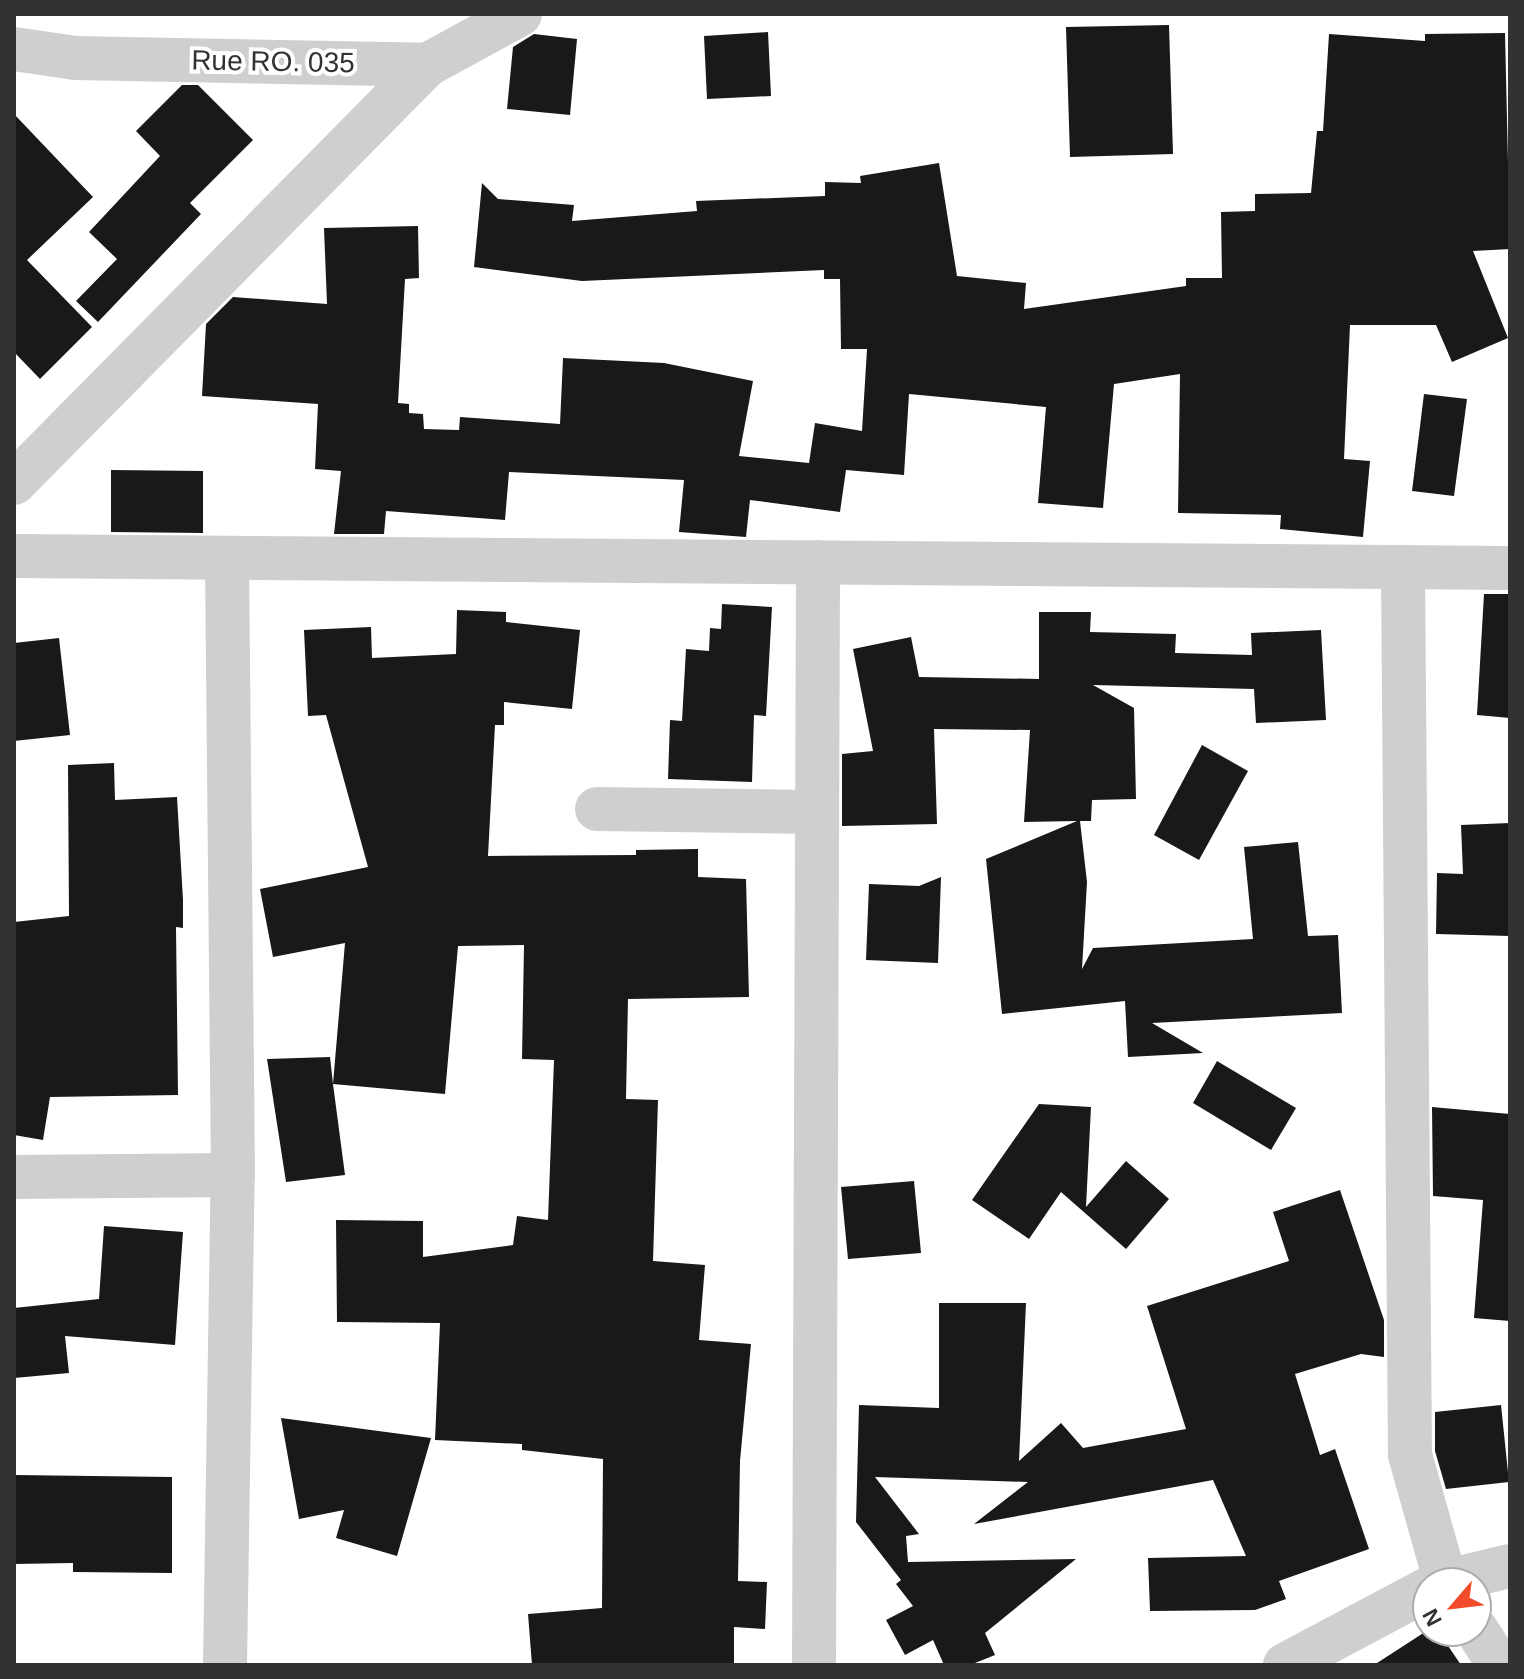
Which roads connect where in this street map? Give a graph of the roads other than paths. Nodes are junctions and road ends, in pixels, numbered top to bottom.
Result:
1 (520, 14) edge
2 (14, 49) edge
3 (427, 65) junction
4 (14, 483) edge
5 (14, 556) edge
6 (227, 558) junction
7 (818, 562) junction
8 (1403, 567) junction
9 (1510, 568) edge
10 (597, 809) dead end
11 (817, 812) junction
12 (233, 1175) junction
13 (14, 1177) edge
14 (1435, 1567) edge
15 (1412, 1598) edge
16 (1488, 1647) edge
17 (225, 1665) edge
18 (814, 1665) edge
19 (1285, 1665) edge
20 (1499, 1665) edge

1 - 3 street, Rue RO. 035
2 - 3 street, Rue RO. 035
3 - 4 street
5 - 6 street
6 - 7 street
6 - 12 street
7 - 8 street
7 - 11 street
8 - 9 street
8 - 14 street
10 - 11 street
11 - 18 street
12 - 13 street
12 - 17 street
15 - 19 street
16 - 20 street

